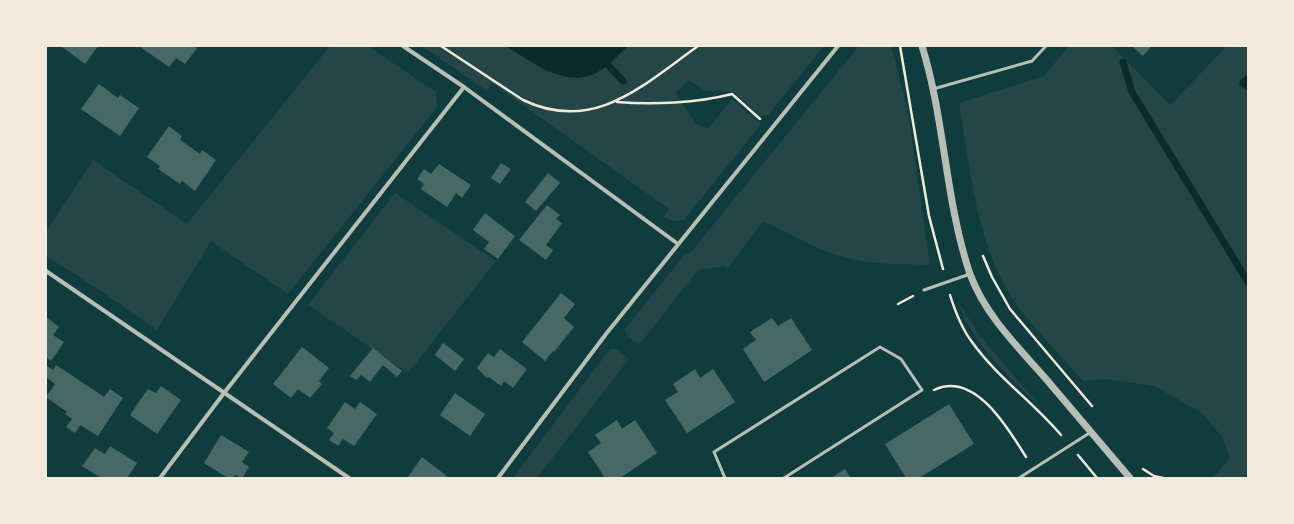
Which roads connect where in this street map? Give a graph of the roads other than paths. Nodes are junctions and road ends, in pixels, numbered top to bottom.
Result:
1 (402, 46) edge
2 (838, 46) edge
3 (922, 46) edge
4 (1046, 46) edge
5 (464, 87) junction
6 (933, 89) junction
7 (678, 244) junction
8 (46, 270) edge
9 (970, 274) junction
10 (924, 290) dead end
11 (224, 394) junction
12 (1091, 432) junction
13 (160, 478) edge
14 (349, 478) edge
15 (498, 478) edge
16 (725, 478) edge
17 (784, 478) edge
18 (1019, 478) edge
19 (1130, 478) edge

1 - 5 street
2 - 7 street
3 - 6 street
4 - 6 lane
5 - 7 street
5 - 11 street
6 - 9 street
7 - 15 street
8 - 11 street
9 - 10 lane
9 - 12 street
11 - 13 street
11 - 14 street
12 - 18 lane
12 - 19 street
16 - 17 lane

